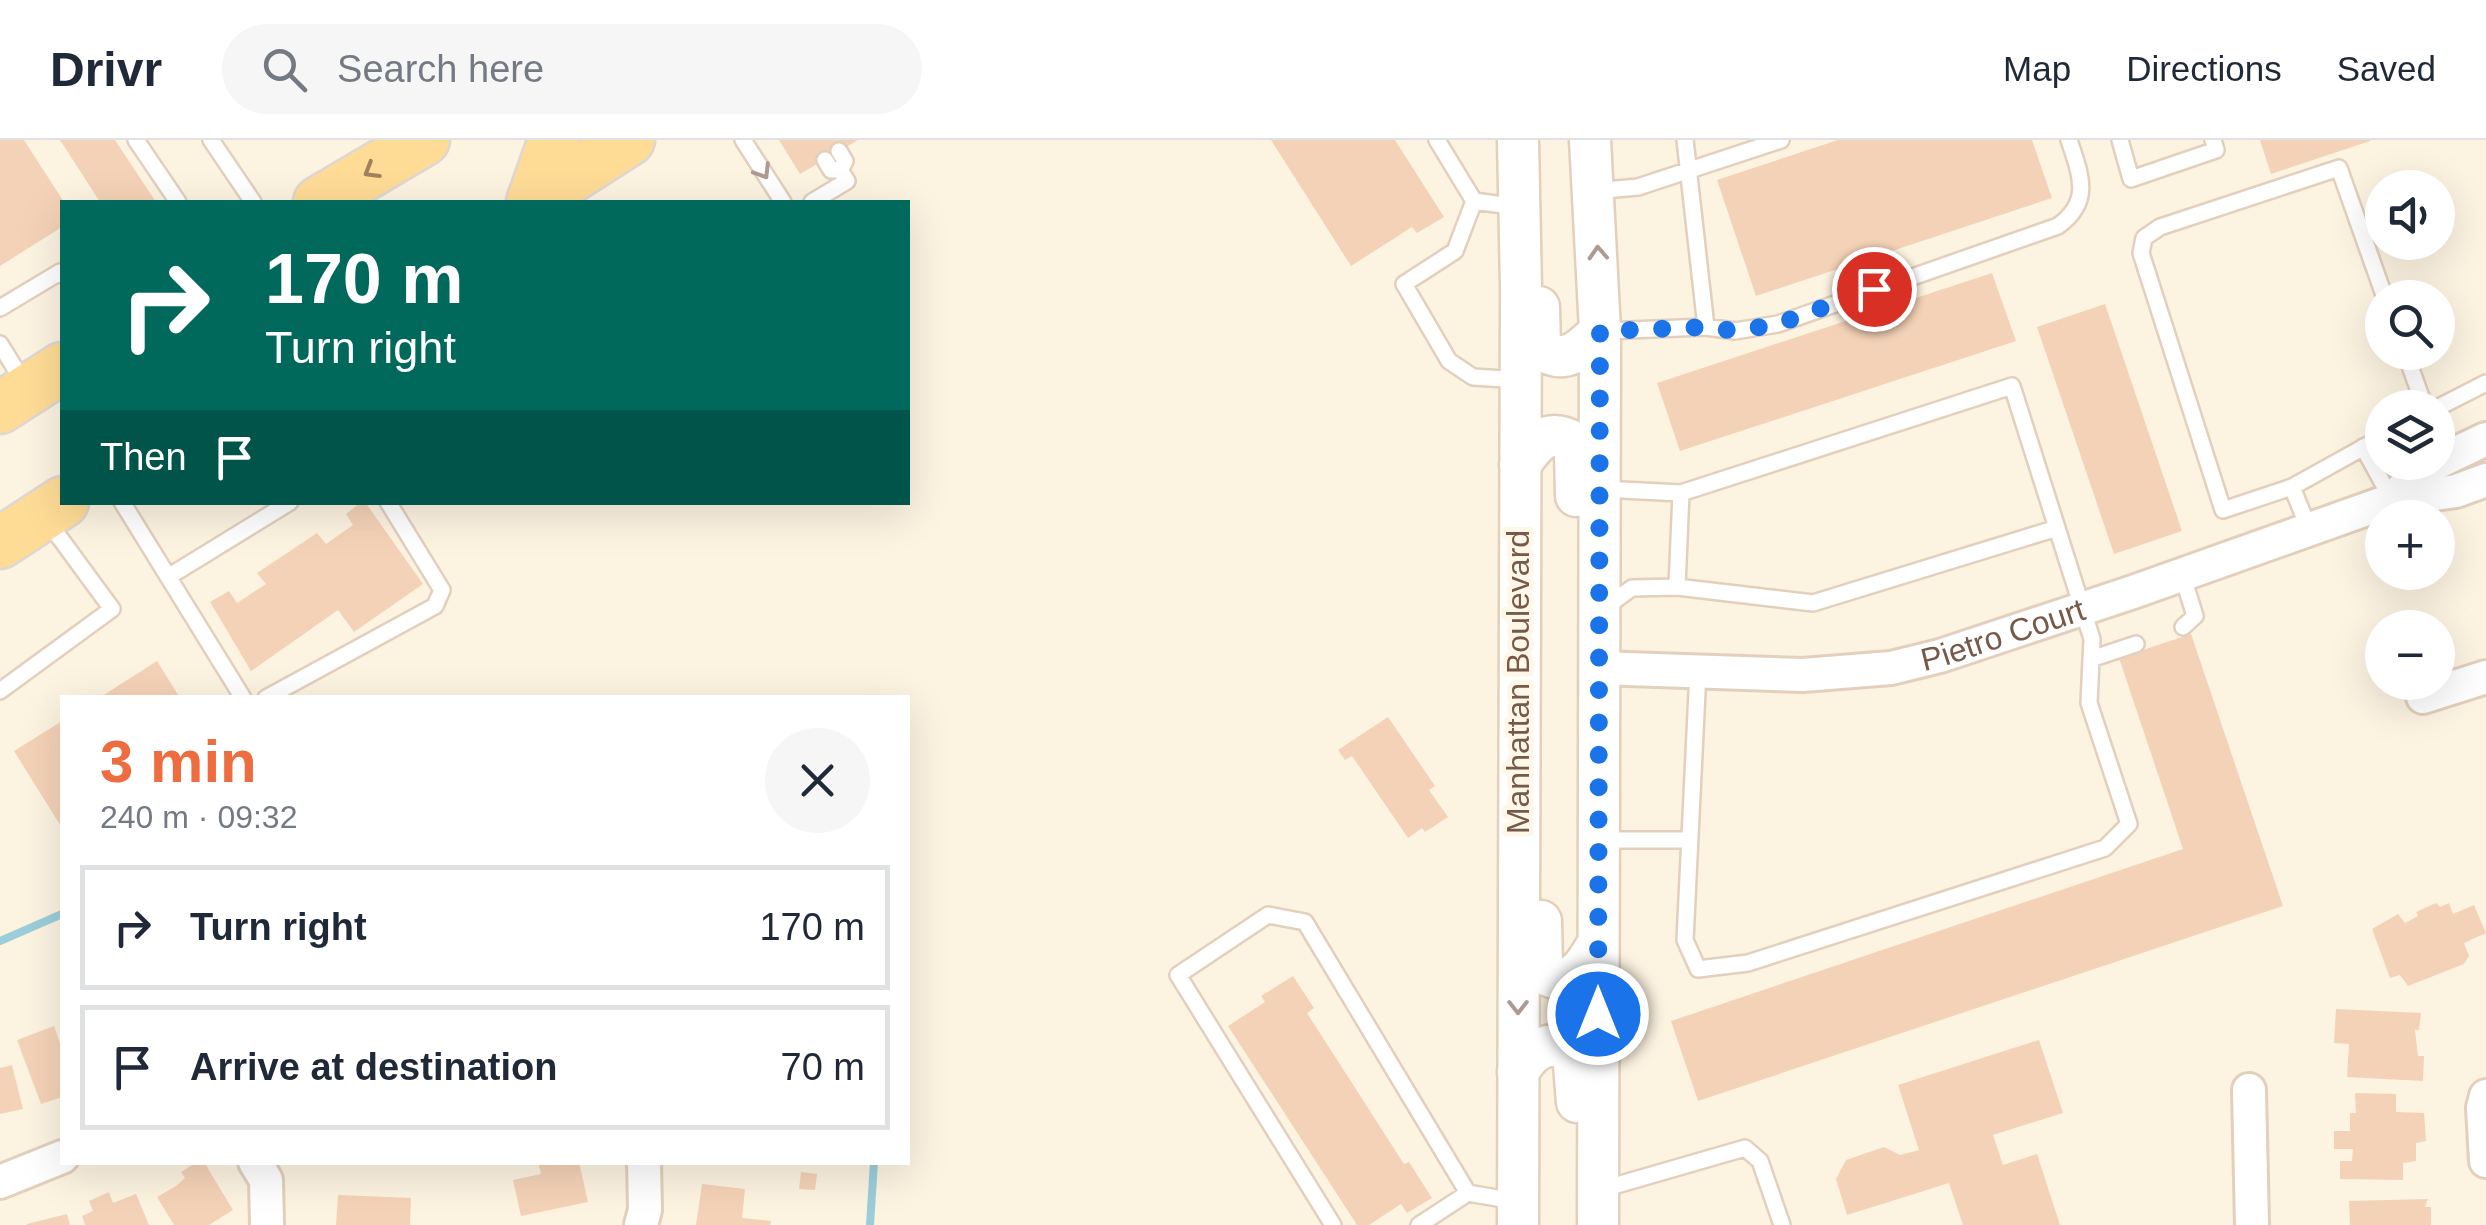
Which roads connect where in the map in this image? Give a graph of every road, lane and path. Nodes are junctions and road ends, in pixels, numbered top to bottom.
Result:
1 (136, 140) edge
2 (211, 140) edge
3 (424, 140) edge
4 (554, 140) edge
5 (629, 140) edge
6 (743, 140) edge
7 (1437, 140) edge
8 (1590, 140) edge
9 (1685, 140) edge
10 (1781, 140) edge
11 (2070, 140) edge
12 (2120, 140) edge
13 (2213, 140) edge
14 (1518, 144) edge
15 (832, 156) dead end
16 (1690, 170) junction
17 (1594, 192) junction
18 (177, 200) edge
19 (253, 200) edge
20 (323, 200) edge
21 (533, 200) edge
22 (535, 200) edge
23 (782, 200) edge
24 (815, 200) edge
25 (1474, 201) junction
26 (1520, 207) junction
27 (60, 272) edge
28 (2379, 280) edge
29 (0, 308) edge
30 (1706, 327) junction
31 (1600, 331) junction
32 (0, 344) edge
33 (1521, 380) junction
34 (2486, 383) edge
35 (30, 389) edge
36 (2455, 399) edge
37 (2486, 439) edge
38 (2363, 448) joint
39 (2455, 454) edge
40 (1520, 464) junction
41 (2411, 480) edge
42 (2486, 480) edge
43 (2292, 487) junction
44 (1598, 489) junction
45 (1681, 494) junction
46 (2392, 500) junction
47 (124, 505) edge
48 (285, 505) edge
49 (390, 505) edge
50 (53, 509) edge
51 (2365, 509) edge
52 (2057, 528) junction
53 (2309, 529) junction
54 (0, 542) edge
55 (2182, 574) junction
56 (168, 576) junction
57 (1677, 587) junction
58 (2084, 608) junction
59 (1597, 614) junction
60 (2182, 627) dead end
61 (2136, 644) dead end
62 (2091, 659) junction
63 (1598, 668) junction
64 (1698, 671) junction
65 (2486, 676) edge
66 (2455, 686) edge
67 (0, 691) edge
68 (241, 695) edge
69 (272, 695) edge
70 (1517, 777) junction
71 (1598, 840) junction
72 (1690, 840) junction
73 (1598, 943) junction
74 (1518, 1072) junction
75 (2249, 1090) dead end
76 (2486, 1096) edge
77 (60, 1159) edge
78 (2486, 1161) edge
79 (258, 1165) edge
80 (644, 1165) edge
81 (0, 1182) edge
82 (1468, 1192) junction
83 (1597, 1208) edge
84 (1518, 1213) edge
85 (267, 1225) edge
86 (641, 1225) edge
87 (1333, 1225) edge
88 (1419, 1225) edge
89 (1782, 1225) edge
90 (2252, 1225) edge

1 - 18 lane
2 - 19 lane
3 -> 20 main road
4 - 21 main road
5 - 22 main road
6 -> 23 lane
7 - 25 lane
8 - 17 street
9 - 16 lane
10 - 16 lane
11 - 30 lane
12 - 13 lane
14 - 26 street, Manhattan Boulevard
14 - 31 street
15 - 24 lane
16 - 17 lane
16 - 30 lane
31 -> 17 street
25 - 26 lane
25 - 33 lane
26 - 33 street, Manhattan Boulevard
27 - 29 lane
28 - 43 lane
30 - 31 lane
31 - 44 street
32 - 35 lane
33 - 40 street, Manhattan Boulevard
34 - 36 lane
37 - 39 street, Pietro Court
38 - 43 lane
38 - 46 lane
40 - 59 street
40 - 70 street, Manhattan Boulevard
41 - 46 street, Pietro Court
42 - 46 street, Pietro Court
43 - 53 lane
44 - 45 lane
44 - 59 street
45 - 52 lane
45 - 57 lane
47 - 56 lane
48 - 56 lane
49 - 69 lane
50 - 54 main road
50 - 67 lane
51 - 53 street, Pietro Court
52 - 57 lane
52 - 58 lane
53 - 55 street, Pietro Court
55 - 58 street, Pietro Court
55 - 60 lane
56 - 68 lane
57 - 59 lane
58 - 62 lane
58 - 64 street, Pietro Court
59 - 63 street
61 - 62 lane
62 - 72 lane
63 - 64 street, Pietro Court
63 - 71 street
64 - 72 lane
65 - 66 street
70 - 73 street
70 -> 74 street, Manhattan Boulevard
71 - 72 lane
71 - 73 street
73 - 83 street
74 - 83 street
74 - 84 street, Manhattan Boulevard
75 - 90 street
76 - 78 street
77 - 81 street
79 - 85 street
80 - 86 street
82 - 84 lane
82 - 87 lane
82 - 88 lane
83 - 89 lane

